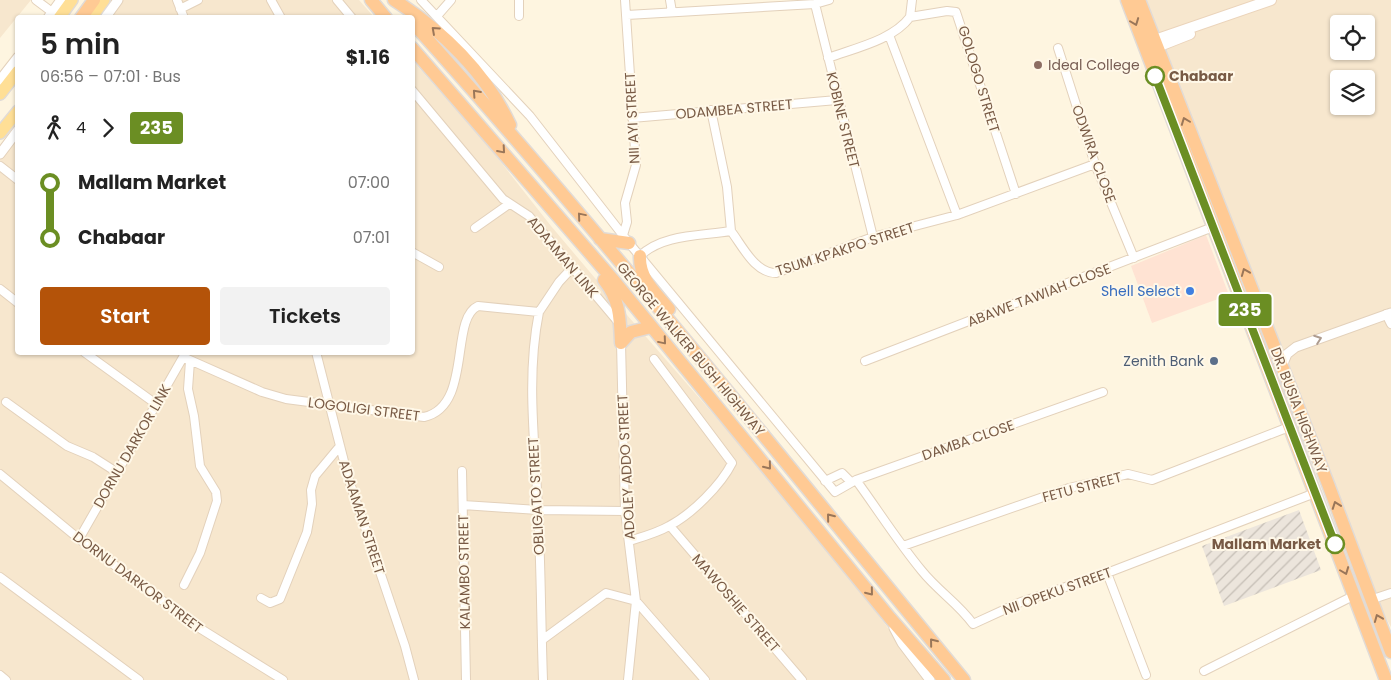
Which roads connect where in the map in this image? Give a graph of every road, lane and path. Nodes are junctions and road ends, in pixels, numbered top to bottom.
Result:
1 (36, 0) edge
2 (61, 0) edge
3 (72, 0) edge
4 (94, 0) edge
5 (104, 0) edge
6 (118, 0) edge
7 (177, 0) edge
8 (198, 0) edge
9 (271, 0) edge
10 (337, 0) edge
11 (371, 0) edge
12 (393, 0) edge
13 (421, 0) edge
14 (451, 0) edge
15 (519, 0) edge
16 (625, 0) edge
17 (670, 0) edge
18 (830, 0) edge
19 (912, 0) edge
20 (1126, 0) edge
21 (1139, 0) edge
22 (1268, 0) edge
23 (815, 4) junction
24 (180, 9) junction
25 (672, 12) junction
26 (52, 15) edge
27 (54, 15) edge
28 (54, 15) edge
29 (83, 15) edge
30 (93, 15) edge
31 (107, 15) edge
32 (183, 15) edge
33 (279, 15) edge
34 (350, 15) edge
35 (384, 15) edge
36 (406, 15) edge
37 (627, 15) junction
38 (437, 16) junction
39 (519, 16) dead end
40 (910, 17) junction
41 (415, 25) edge
42 (889, 35) junction
43 (1150, 46) junction
44 (1058, 48) dead end
45 (415, 51) edge
46 (828, 58) junction
47 (15, 61) edge
48 (15, 75) edge
49 (0, 80) edge
50 (0, 94) edge
51 (415, 94) edge
52 (837, 100) junction
53 (711, 110) junction
54 (15, 115) edge
55 (632, 118) junction
56 (0, 133) edge
57 (15, 134) edge
58 (516, 138) junction
59 (0, 154) edge
60 (1095, 164) junction
61 (0, 166) edge
62 (15, 178) edge
63 (539, 193) junction
64 (1016, 194) junction
65 (509, 204) junction
66 (957, 215) junction
67 (1213, 227) junction
68 (475, 228) dead end
69 (731, 231) junction
70 (873, 237) junction
71 (600, 239) junction
72 (626, 239) junction
73 (415, 254) edge
74 (640, 256) junction
75 (1134, 258) junction
76 (439, 267) dead end
77 (572, 268) junction
78 (0, 289) edge
79 (15, 301) edge
80 (539, 312) junction
81 (1389, 313) edge
82 (1391, 324) edge
83 (620, 325) junction
84 (651, 327) junction
85 (684, 338) junction
86 (621, 343) junction
87 (88, 355) edge
88 (317, 355) edge
89 (186, 357) edge
90 (654, 360) dead end
91 (865, 361) dead end
92 (1282, 366) junction
93 (1103, 392) dead end
94 (6, 402) dead end
95 (156, 404) junction
96 (330, 406) junction
97 (1289, 427) junction
98 (340, 446) junction
99 (462, 471) dead end
100 (118, 473) junction
101 (0, 474) edge
102 (825, 481) junction
103 (854, 481) junction
104 (1315, 493) junction
105 (463, 505) junction
106 (538, 510) junction
107 (625, 511) junction
108 (670, 526) junction
109 (79, 539) junction
110 (628, 542) junction
111 (903, 546) junction
112 (1107, 573) junction
113 (0, 577) edge
114 (184, 584) dead end
115 (1391, 593) edge
116 (1355, 595) junction
117 (261, 598) dead end
118 (1370, 600) junction
119 (636, 601) junction
120 (890, 618) junction
121 (1388, 638) edge
122 (542, 640) junction
123 (1391, 652) edge
124 (1204, 671) dead end
125 (0, 675) edge
126 (1146, 675) dead end
127 (6, 680) edge
128 (139, 680) edge
129 (283, 680) edge
130 (414, 680) edge
131 (466, 680) edge
132 (543, 680) edge
133 (628, 680) edge
134 (705, 680) edge
135 (802, 680) edge
136 (930, 680) edge
137 (944, 680) edge
138 (964, 680) edge
139 (1386, 680) edge

1 - 26 street
2 - 27 street
3 - 28 main road
4 - 29 highway
5 - 30 main road
6 - 31 street
7 - 24 street
8 - 24 street
9 - 33 street
10 - 34 street
11 - 35 highway
12 - 36 highway
58 -> 12 highway
13 - 38 street
14 - 38 street
15 - 39 street
16 - 37 street, NII AYI STREET
17 - 25 street
18 - 23 street
19 - 40 street
20 -> 43 highway, DR. BUSIA HIGHWAY
21 - 43 highway, DR. BUSIA HIGHWAY
22 - 43 main road
23 - 25 street
23 - 46 street, KOBINE STREET
24 - 32 street
25 - 37 street
37 - 55 street, NII AYI STREET
38 - 72 street
40 - 42 street
40 - 64 street, GOLOGO STREET
58 -> 41 highway, GEORGE WALKER BUSH HIGHWAY
42 - 46 street
42 - 66 street
43 - 67 highway, DR. BUSIA HIGHWAY
92 -> 43 highway, DR. BUSIA HIGHWAY
44 - 60 street, ODWIRA CLOSE
45 -> 63 highway, GEORGE WALKER BUSH HIGHWAY
46 - 52 street, KOBINE STREET
47 - 49 street
48 - 50 main road
51 - 65 street, ADAAMAN LINK
52 - 53 street, ODAMBEA STREET
52 - 70 street, KOBINE STREET
53 - 55 street, ODAMBEA STREET
53 - 69 street
54 - 56 main road
55 - 72 street, NII AYI STREET
57 - 59 street
71 -> 58 highway, GEORGE WALKER BUSH HIGHWAY
60 - 64 street, TSUM KPAKPO STREET
60 - 75 street, ODWIRA CLOSE
61 - 62 street
63 - 83 highway
63 - 84 highway, GEORGE WALKER BUSH HIGHWAY
64 - 66 street, TSUM KPAKPO STREET
65 - 68 street
65 - 77 street, ADAAMAN LINK
66 - 70 street, TSUM KPAKPO STREET
67 - 75 street, ABAWE TAWIAH CLOSE
67 - 97 highway, DR. BUSIA HIGHWAY
69 - 70 street, TSUM KPAKPO STREET
69 - 74 street
71 - 72 highway
71 - 85 highway, GEORGE WALKER BUSH HIGHWAY
72 - 74 street
73 - 76 street
74 - 85 highway
74 - 102 street
75 - 91 street, ABAWE TAWIAH CLOSE
77 - 80 street
77 - 83 street, ADAAMAN LINK
78 - 79 street
80 - 96 street, LOGOLIGI STREET
80 - 106 street, OBLIGATO STREET
81 - 82 street
92 -> 81 street
83 - 86 highway
84 - 86 highway
84 -> 120 highway, GEORGE WALKER BUSH HIGHWAY
138 -> 85 highway, GEORGE WALKER BUSH HIGHWAY
86 - 107 street, ADOLEY ADDO STREET
87 - 95 street
88 - 96 street, ADAAMAN STREET
89 - 95 street, DORNU DARKOR LINK
89 - 96 street, LOGOLIGI STREET
89 - 114 street
90 - 108 street
118 -> 92 highway, DR. BUSIA HIGHWAY
93 - 103 street, DAMBA CLOSE
94 - 100 street
95 - 100 street, DORNU DARKOR LINK
96 - 98 street, ADAAMAN STREET
97 - 104 highway, DR. BUSIA HIGHWAY
97 - 111 street, FETU STREET
98 - 117 street
98 - 130 street, ADAAMAN STREET
99 - 105 street
100 - 109 street, DORNU DARKOR LINK
101 - 109 street, DORNU DARKOR STREET
102 - 103 street
102 - 103 street, DAMBA CLOSE
103 - 111 street, NII OPEKU STREET
104 - 112 street, NII OPEKU STREET
104 -> 116 highway, DR. BUSIA HIGHWAY
105 - 106 street, KALAMBO STREET
105 - 131 street, KALAMBO STREET
106 - 107 street, KALAMBO STREET
106 - 122 street, OBLIGATO STREET
107 - 110 street, ADOLEY ADDO STREET
108 - 110 street
108 - 135 street, MAWOSHIE STREET
109 - 129 street, DORNU DARKOR STREET
110 - 119 street, ADOLEY ADDO STREET
111 - 112 street, NII OPEKU STREET
112 - 126 street
113 - 128 street
115 - 118 street
116 - 124 street
116 - 139 highway, DR. BUSIA HIGHWAY
121 -> 118 highway, DR. BUSIA HIGHWAY
119 - 122 street
119 - 133 street, ADOLEY ADDO STREET
119 - 134 street
120 - 136 street, GEORGE WALKER BUSH HIGHWAY
120 - 137 highway, GEORGE WALKER BUSH HIGHWAY
121 - 123 highway, DR. BUSIA HIGHWAY
122 - 132 street, OBLIGATO STREET
125 - 127 street

